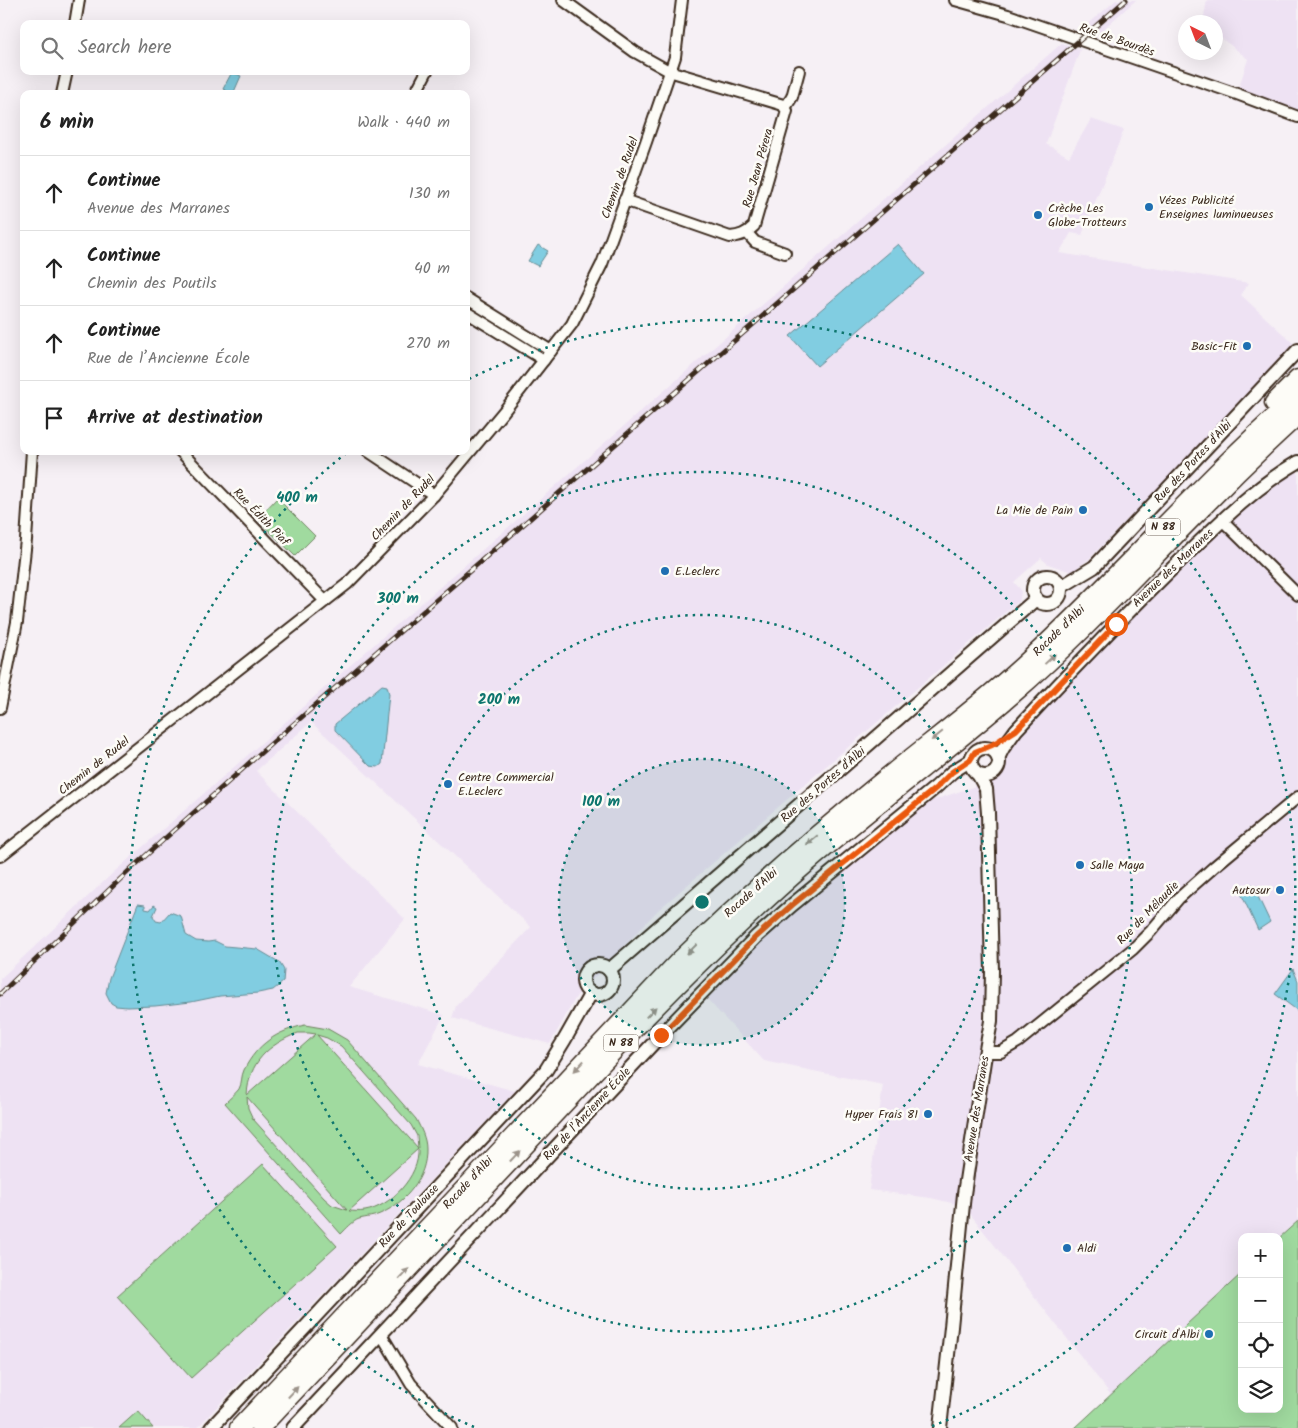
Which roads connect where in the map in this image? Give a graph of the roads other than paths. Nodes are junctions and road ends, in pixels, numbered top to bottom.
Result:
1 (79, 0) edge
2 (563, 0) edge
3 (682, 0) edge
4 (955, 0) edge
5 (76, 20) edge
6 (669, 71) junction
7 (799, 71) dead end
8 (66, 75) edge
9 (425, 75) edge
10 (63, 90) edge
11 (417, 90) edge
12 (785, 108) junction
13 (1298, 117) edge
14 (624, 200) junction
15 (747, 233) junction
16 (785, 253) dead end
17 (470, 300) edge
18 (470, 314) edge
19 (1298, 350) edge
20 (551, 351) junction
21 (544, 360) junction
22 (1298, 379) edge
23 (1298, 396) edge
24 (1298, 415) edge
25 (1298, 425) edge
26 (470, 452) edge
27 (32, 455) edge
28 (184, 455) edge
29 (374, 455) edge
30 (467, 455) edge
31 (1298, 462) edge
32 (434, 495) junction
33 (1203, 506) junction
34 (1222, 520) junction
35 (1061, 587) junction
36 (1298, 594) edge
37 (1036, 599) junction
38 (325, 601) junction
39 (1029, 660) junction
40 (0, 708) edge
41 (1016, 730) junction
42 (983, 748) junction
43 (998, 758) junction
44 (970, 760) junction
45 (977, 774) junction
46 (993, 774) junction
47 (945, 780) junction
48 (986, 789) junction
49 (1298, 797) edge
50 (0, 856) edge
51 (609, 970) junction
52 (591, 993) junction
53 (986, 1052) junction
54 (381, 1334) junction
55 (212, 1428) edge
56 (239, 1428) edge
57 (260, 1428) edge
58 (293, 1428) edge
59 (452, 1428) edge
60 (940, 1428) edge

1 - 5 street
2 - 6 street
3 - 6 street, Chemin de Rudel
4 - 13 street, Rue de Bourdès
6 - 12 street
6 - 14 street, Chemin de Rudel
7 - 12 street, Rue Jean Pérera
8 - 10 street
9 - 11 street
12 - 15 street, Rue Jean Pérera
14 - 15 street
14 - 20 street, Chemin de Rudel
15 - 16 street
17 - 20 street
18 - 21 street
19 - 35 street, Rue des Portes d'Albi
20 - 21 street, Chemin de Rudel
21 - 26 street, Chemin de Rudel
22 - 39 highway
23 - 39 highway, Rocade d'Albi / N 88
24 - 33 highway, Rocade d'Albi / N 88
25 - 33 highway
27 - 40 street
28 - 38 street, Rue Édith Piaf
29 - 32 street
30 - 32 street, Chemin de Rudel
31 - 34 street, Avenue des Marranes
32 - 38 street, Chemin de Rudel
57 -> 33 highway, Rocade d'Albi / N 88
34 - 36 street
34 - 41 street, Avenue des Marranes
35 - 37 street
35 - 37 street
37 - 51 street, Rue des Portes d'Albi
38 - 50 street, Chemin de Rudel
39 -> 56 highway, Rocade d'Albi / N 88
41 - 42 street, Avenue des Marranes
41 - 43 street, Avenue des Marranes
42 - 43 street
42 - 44 street
43 - 46 street
44 - 45 street
44 - 47 street, Rue de l’Ancienne École
45 - 46 street
45 - 47 street
45 - 48 street, Avenue des Marranes
46 - 48 street, Avenue des Marranes
47 - 54 street, Rue de l’Ancienne École
48 - 53 street, Avenue des Marranes
49 - 53 street, Rue de Mélaudie
51 - 52 street
51 - 52 street
52 - 55 street, Rue de Toulouse
53 - 60 street, Avenue des Marranes
54 - 58 street, Rue de l’Ancienne École
54 - 59 street

